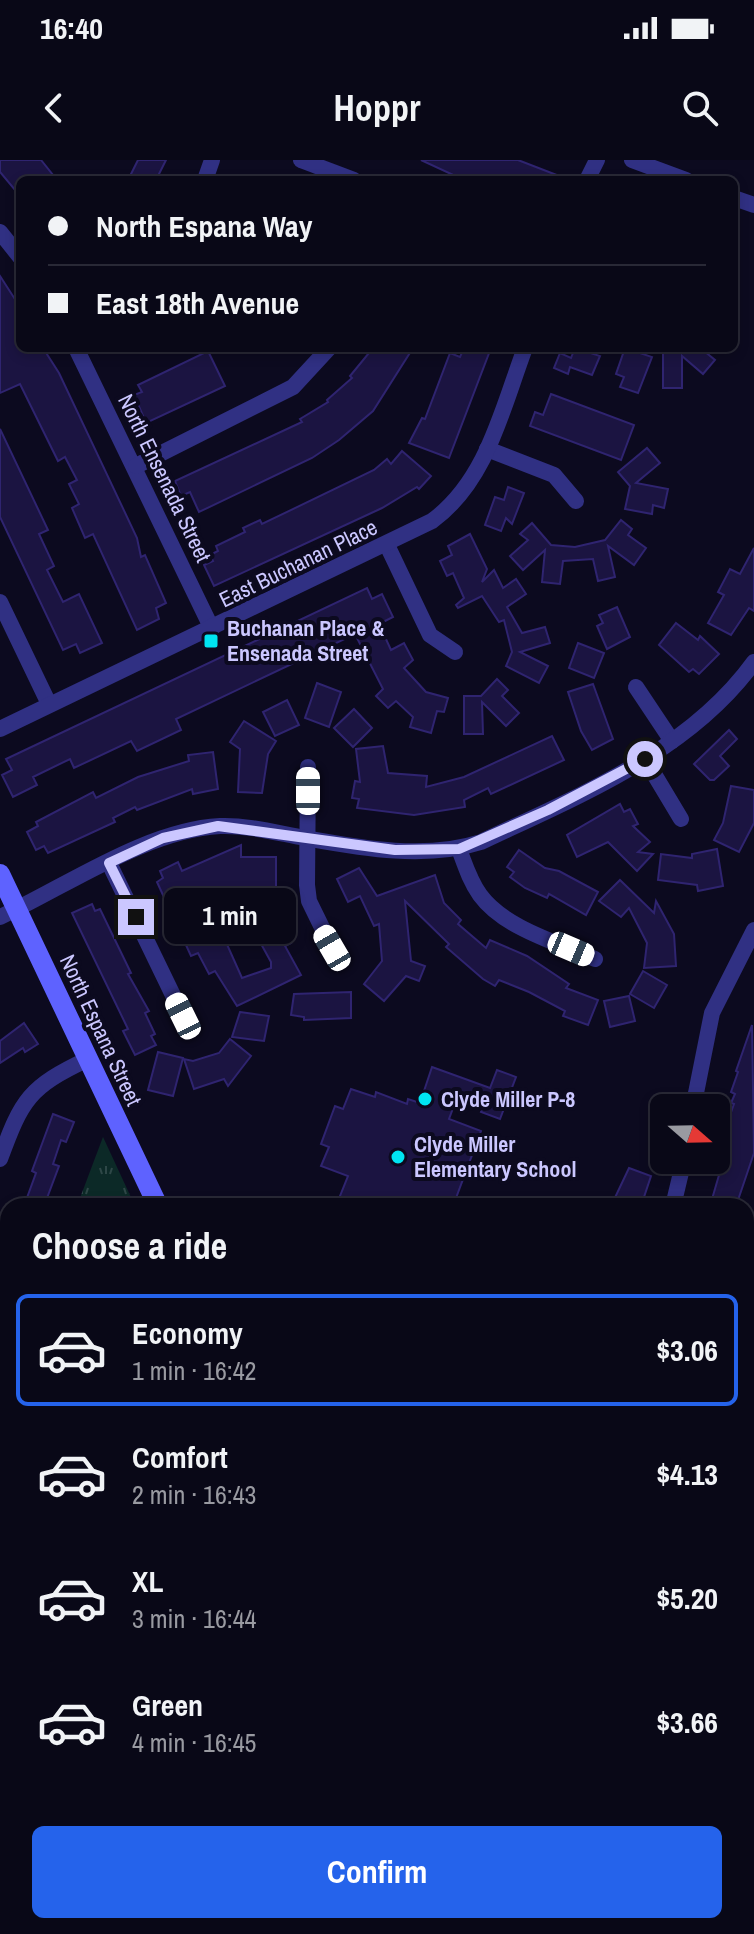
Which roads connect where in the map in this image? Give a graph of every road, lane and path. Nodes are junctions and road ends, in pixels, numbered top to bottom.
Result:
1 (301, 160) edge
2 (632, 160) edge
3 (343, 176) edge
4 (675, 176) edge
5 (0, 232) edge
6 (16, 252) edge
7 (78, 352) edge
8 (326, 352) edge
9 (523, 352) edge
10 (487, 449) junction
11 (136, 466) junction
12 (576, 501) dead end
13 (387, 545) junction
14 (0, 602) edge
15 (212, 629) junction
16 (455, 652) dead end
17 (753, 666) edge
18 (636, 687) dead end
19 (49, 704) junction
20 (0, 729) edge
21 (672, 741) junction
22 (645, 759) junction
23 (308, 767) dead end
24 (681, 819) dead end
25 (307, 839) junction
26 (459, 849) junction
27 (109, 863) junction
28 (0, 874) edge
29 (8, 913) edge
30 (754, 930) edge
31 (332, 948) dead end
32 (595, 959) dead end
33 (183, 1016) dead end
34 (88, 1059) junction
35 (696, 1094) edge
36 (0, 1159) edge
37 (681, 1174) edge
38 (154, 1198) edge
39 (675, 1198) edge

1 - 3 street
2 - 4 street
5 - 6 street
7 - 11 street, North Ensenada Street
8 - 11 street
9 - 10 street, East Buchanan Place
10 - 12 street
10 - 13 street, East Buchanan Place
11 - 15 street, North Ensenada Street
13 - 15 street, East Buchanan Place
13 - 16 street
14 - 19 street
15 - 19 street, East Buchanan Place
17 - 21 street
18 - 21 street
19 - 20 street, East Buchanan Place
21 - 22 street
22 - 24 street
22 - 26 street
23 - 25 street
25 - 26 street
25 - 27 street
25 - 31 street
26 - 32 street
27 - 29 street
27 - 33 street
28 - 29 street, North Espana Street
29 - 34 street, North Espana Street
30 - 35 street
34 - 36 street
34 - 38 street, North Espana Street
37 - 39 street

